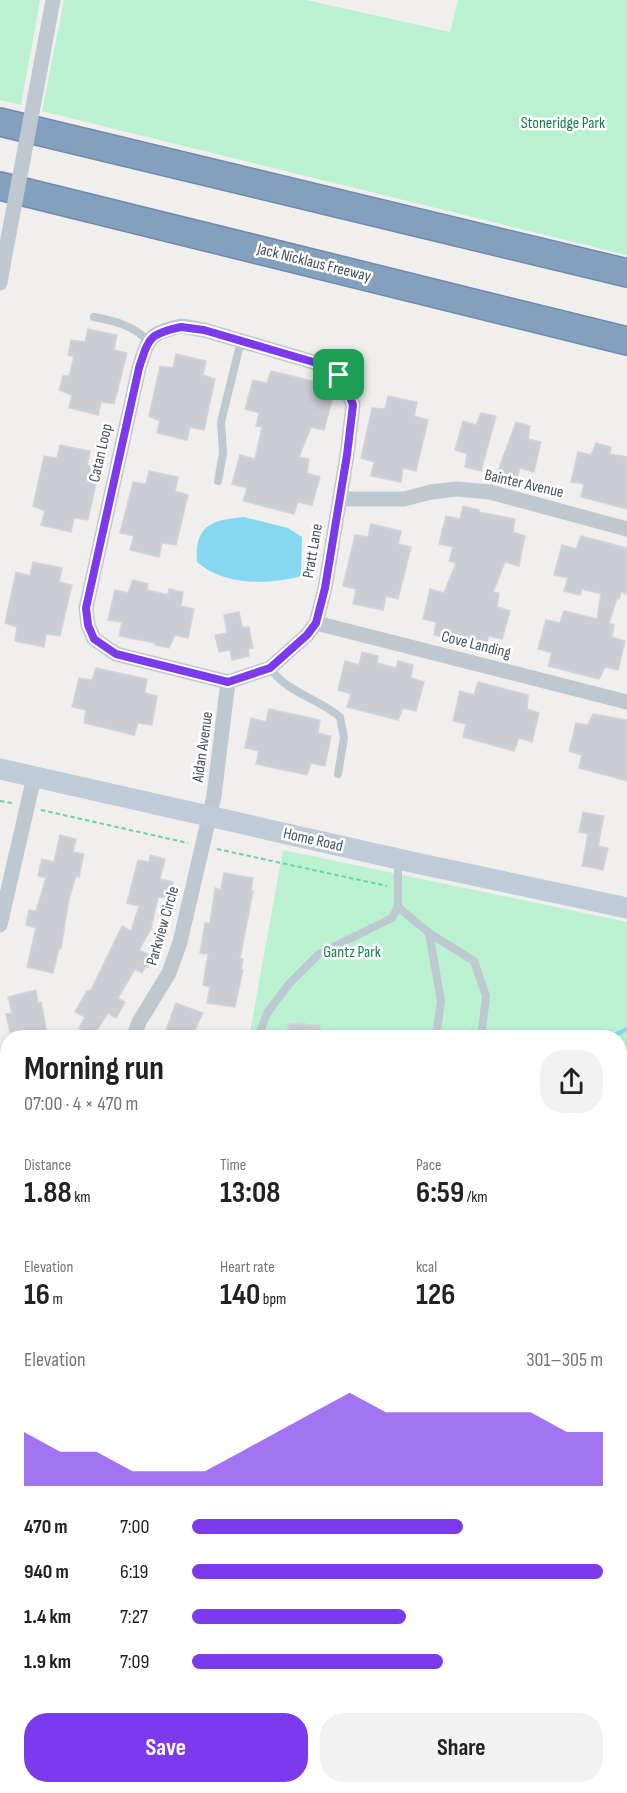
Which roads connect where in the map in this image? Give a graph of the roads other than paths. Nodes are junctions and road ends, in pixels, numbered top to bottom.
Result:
1 (53, 0) edge
2 (0, 122) edge
3 (0, 186) edge
4 (627, 273) edge
5 (0, 283) edge
6 (94, 317) dead end
7 (148, 340) junction
8 (241, 341) junction
9 (627, 341) edge
10 (218, 481) dead end
11 (340, 499) junction
12 (627, 529) edge
13 (316, 623) junction
14 (270, 668) junction
15 (228, 682) junction
16 (627, 702) edge
17 (0, 769) edge
18 (338, 774) dead end
19 (34, 777) junction
20 (210, 817) junction
21 (398, 859) junction
22 (398, 907) junction
23 (627, 908) edge
24 (0, 925) edge
25 (429, 933) junction
26 (136, 1030) edge
27 (261, 1030) edge
28 (437, 1030) edge
29 (482, 1030) edge

1 - 5 street, bridge
2 - 4 highway
3 - 9 highway, Jack Nicklaus Freeway
6 - 7 lane
7 - 8 street
7 - 15 street, Catan Loop
8 - 10 lane
8 - 11 street, Pratt Lane
11 - 12 street, Bainter Avenue
11 - 13 street, Pratt Lane
13 - 14 street
13 - 16 street, Cove Landing
14 - 15 street
14 - 18 lane
15 - 20 street, Aidan Avenue
17 - 19 street, Home Road
19 - 20 street, Home Road
19 - 24 street
20 - 21 street, Home Road
20 - 26 street, Parkview Circle
21 - 22 lane
21 - 23 street, Home Road
22 - 25 lane
22 - 27 lane
25 - 28 lane
25 - 29 lane

